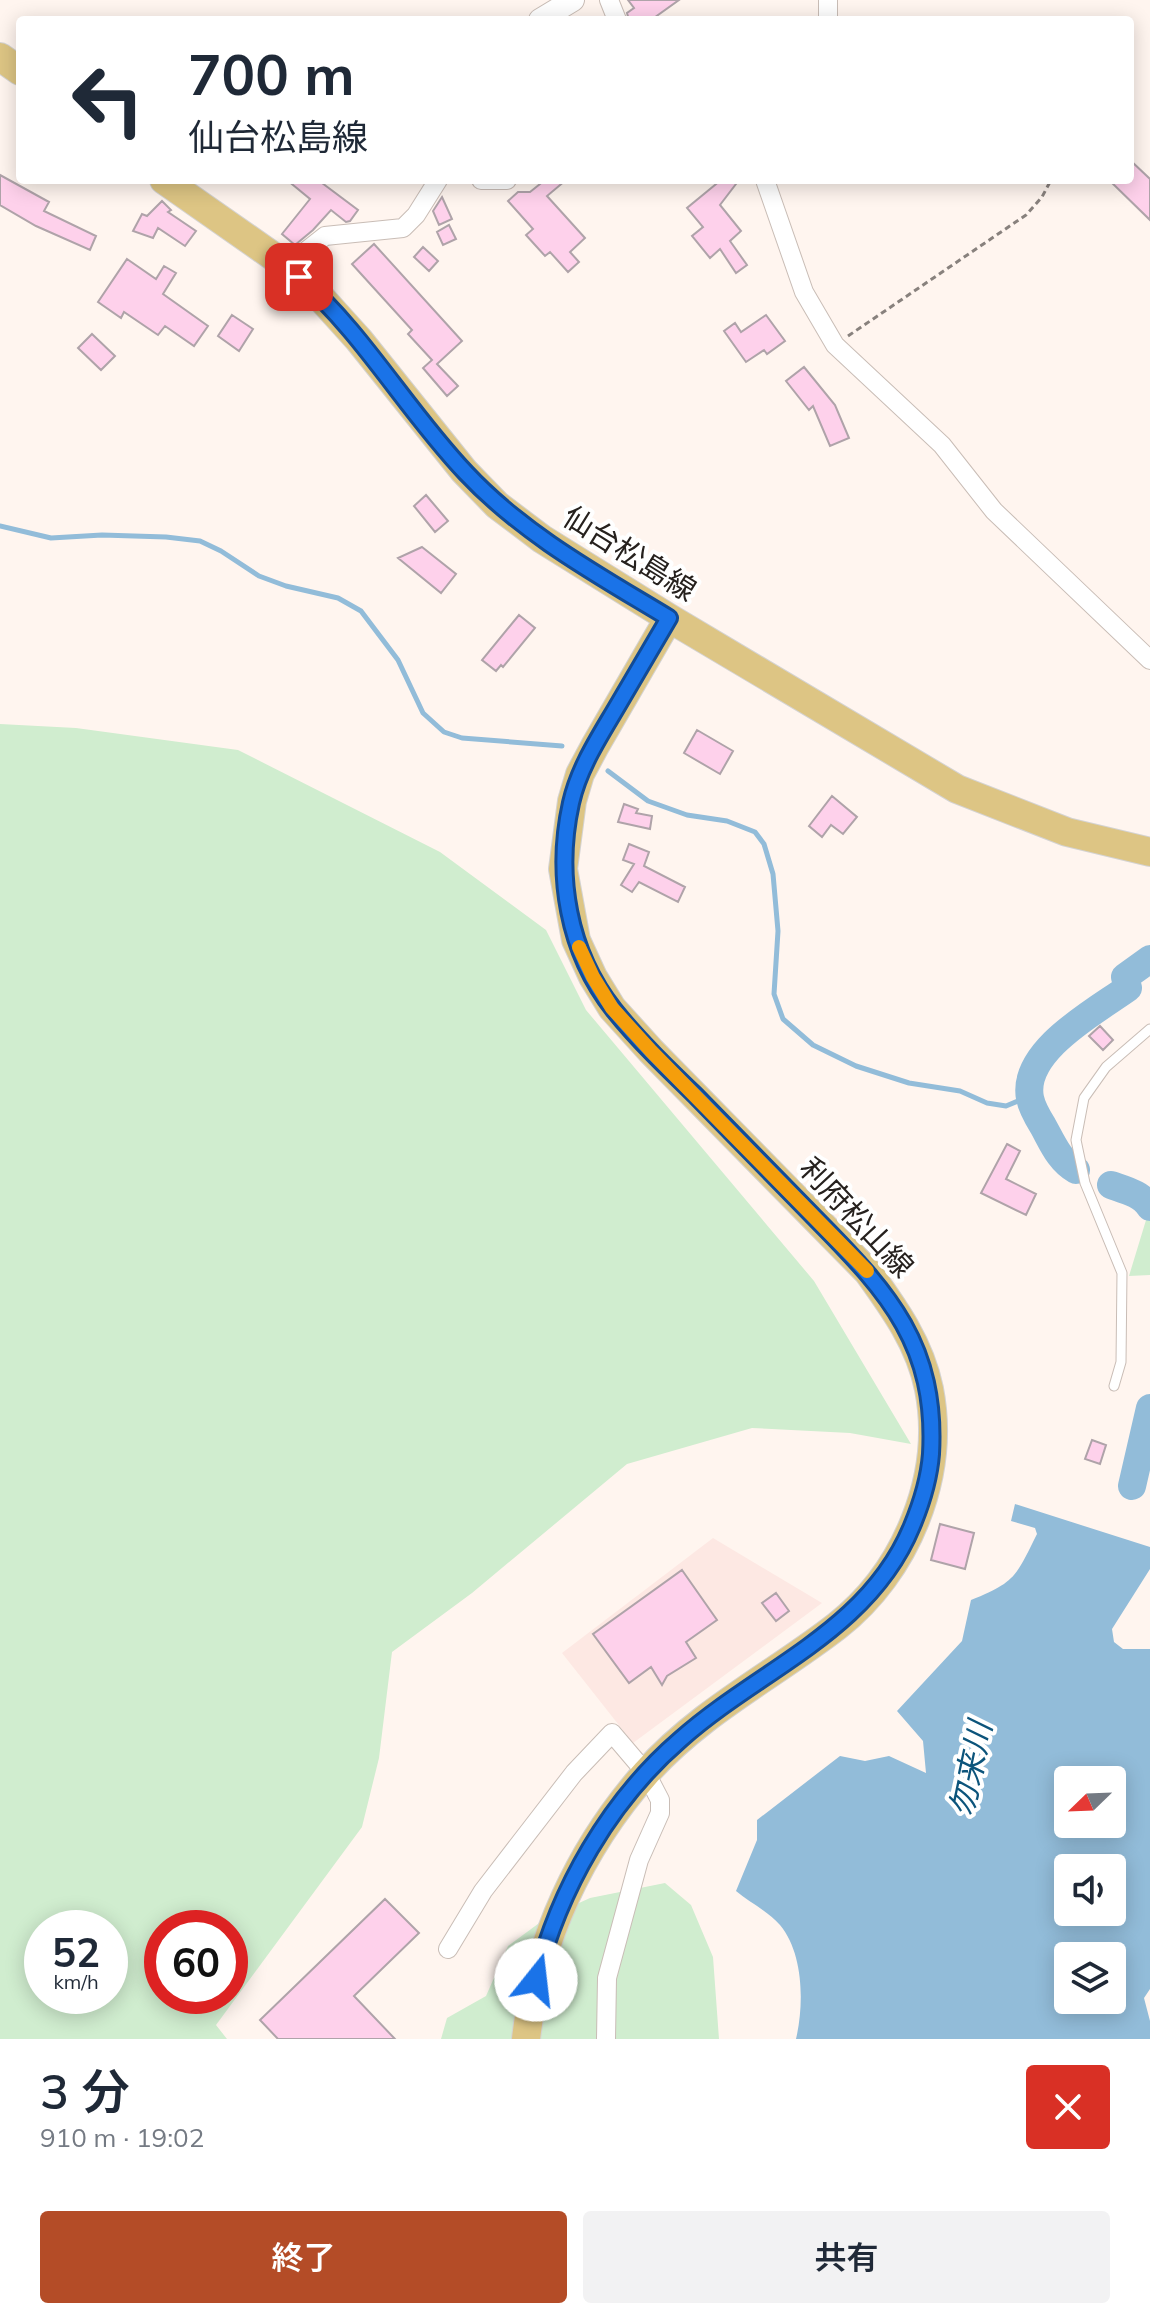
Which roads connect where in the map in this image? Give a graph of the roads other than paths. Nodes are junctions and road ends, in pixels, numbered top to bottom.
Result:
1 (573, 0) edge
2 (547, 16) edge
3 (170, 184) edge
4 (435, 184) edge
5 (766, 184) edge
6 (287, 266) junction
7 (669, 618) junction
8 (1150, 660) edge
9 (1150, 852) edge
10 (1150, 1029) edge
11 (1114, 1386) dead end
12 (646, 1773) junction
13 (448, 1949) dead end
14 (526, 2039) edge
15 (606, 2039) edge

1 - 2 street
3 - 6 main road, 仙台松島線
4 - 6 street
5 - 8 street
6 - 7 main road, 仙台松島線
7 - 9 main road, 仙台松島線
7 - 12 main road, 利府松山線
10 - 11 lane
12 - 13 street
12 - 14 main road, 利府松山線
12 - 15 street

